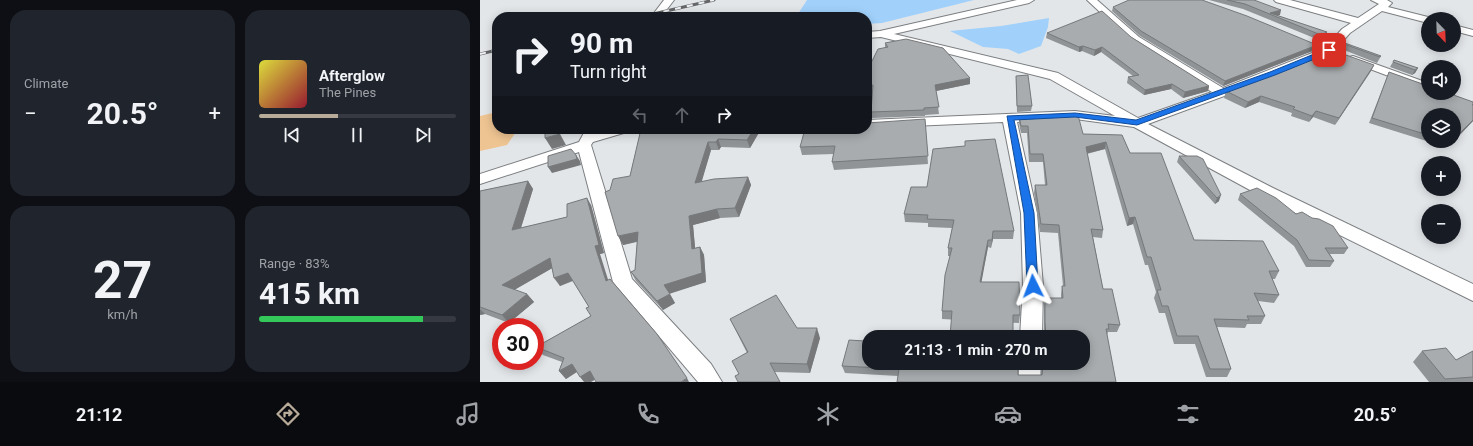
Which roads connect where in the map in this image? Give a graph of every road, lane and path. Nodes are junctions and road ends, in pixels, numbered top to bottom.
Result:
1 (669, 0) edge
2 (1029, 0) edge
3 (1092, 0) edge
4 (1279, 0) edge
5 (1378, 4) edge
6 (660, 12) edge
7 (1421, 18) edge
8 (1360, 22) junction
9 (1461, 30) edge
10 (1473, 33) edge
11 (881, 34) junction
12 (872, 35) edge
13 (1315, 44) edge
14 (1329, 50) junction
15 (1421, 84) edge
16 (1221, 92) junction
17 (1009, 118) junction
18 (1137, 123) junction
19 (872, 124) edge
20 (603, 134) edge
21 (588, 138) edge
22 (480, 179) edge
23 (1473, 293) edge
24 (1031, 330) edge
25 (1030, 370) edge
26 (711, 382) edge
27 (1029, 382) edge

1 - 6 street
2 - 11 street
3 - 16 street
4 - 8 street
5 - 7 street
5 - 8 street
8 - 14 street
9 - 10 street
11 - 12 street
11 - 18 street
13 - 14 street
14 - 15 street
14 - 16 street
16 - 18 street
17 - 18 street
17 - 19 street
17 - 24 street
18 - 23 street
20 - 21 street
21 - 22 street
21 - 26 street
25 - 27 street

